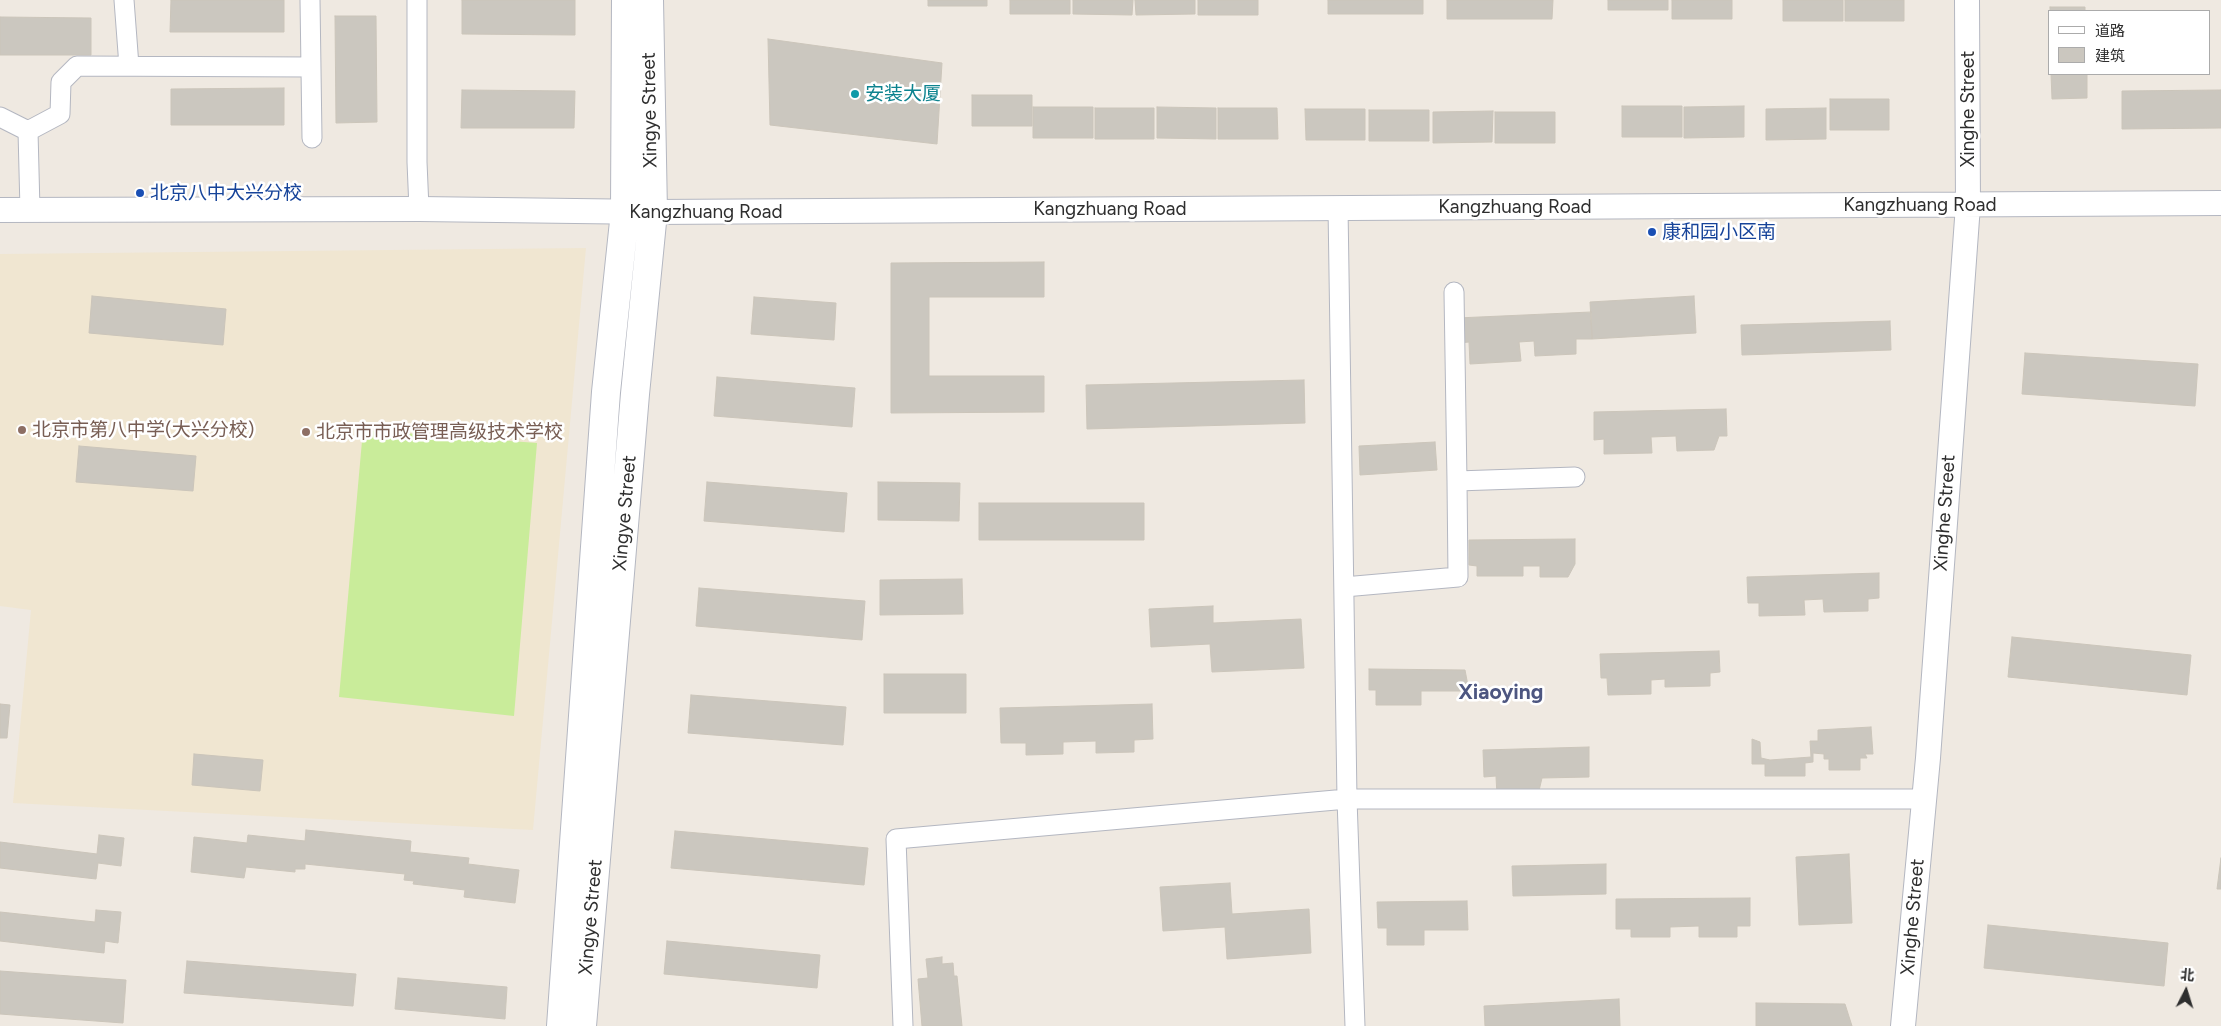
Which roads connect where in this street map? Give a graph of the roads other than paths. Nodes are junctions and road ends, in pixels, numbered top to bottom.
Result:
1 (124, 0) edge
2 (310, 0) edge
3 (417, 0) edge
4 (626, 0) edge
5 (649, 0) edge
6 (1967, 0) edge
7 (129, 66) junction
8 (311, 67) junction
9 (0, 118) edge
10 (28, 131) junction
11 (312, 138) dead end
12 (2221, 203) edge
13 (1968, 205) junction
14 (1338, 207) junction
15 (420, 209) junction
16 (0, 210) edge
17 (30, 210) junction
18 (625, 212) junction
19 (653, 212) junction
20 (1454, 292) dead end
21 (1575, 477) dead end
22 (1457, 481) junction
23 (1344, 587) junction
24 (1347, 799) junction
25 (1924, 800) junction
26 (562, 1026) edge
27 (582, 1026) edge
28 (903, 1026) edge
29 (1355, 1026) edge
30 (1903, 1026) edge

1 - 7 street
2 - 8 street
3 - 15 street
4 - 18 main road, Xingye Street
5 - 19 main road, Xingye Street
6 - 13 street, Xinghe Street
7 - 8 street
7 - 10 street
8 - 11 street
9 - 10 street
10 - 17 street
12 - 13 street, Kangzhuang Road
13 - 14 street, Kangzhuang Road
13 - 25 street, Xinghe Street
14 - 19 street, Kangzhuang Road
14 - 23 street
15 - 17 street, Kangzhuang Road
15 - 18 street, Kangzhuang Road
16 - 17 street, Kangzhuang Road
18 - 19 street, Kangzhuang Road
18 - 26 main road, Xingye Street
19 - 27 main road, Xingye Street
20 - 22 street
21 - 22 street
22 - 23 street
23 - 24 street
24 - 25 street
24 - 28 street
24 - 29 street
25 - 30 street, Xinghe Street

